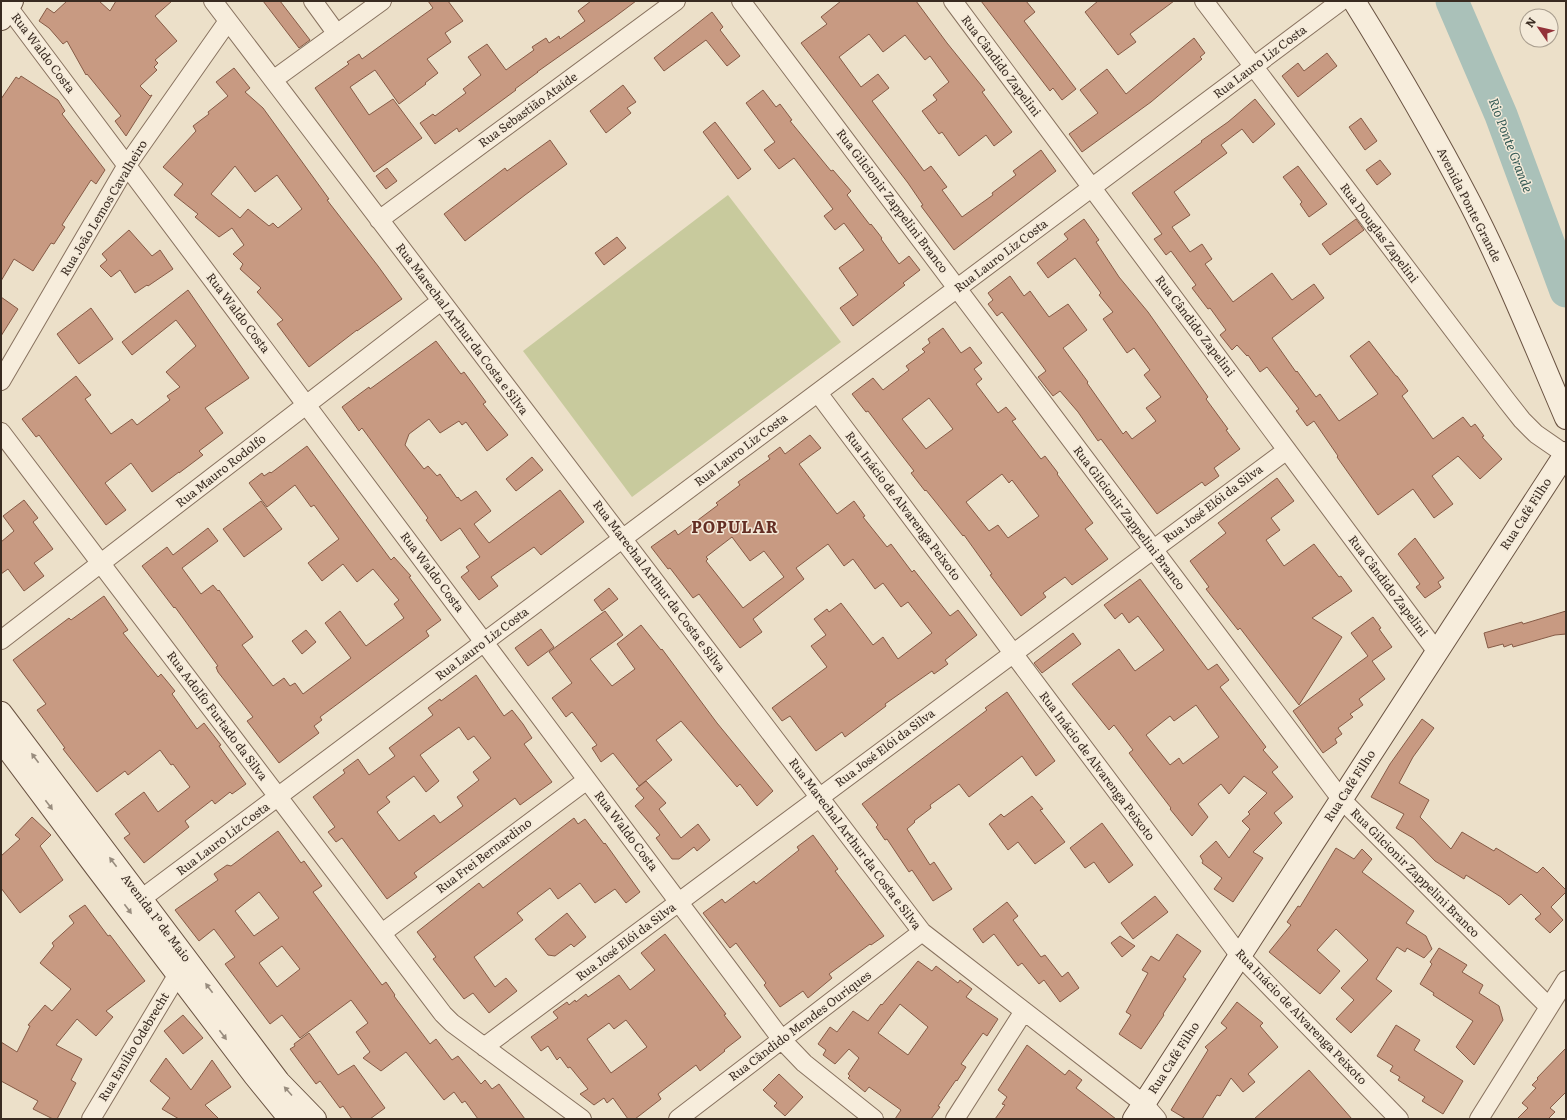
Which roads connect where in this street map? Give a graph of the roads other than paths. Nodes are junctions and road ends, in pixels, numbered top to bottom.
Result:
1 (213, 1) edge
2 (313, 1) edge
3 (382, 1) edge
4 (676, 1) edge
5 (741, 1) edge
6 (953, 1) edge
7 (1204, 1) edge
8 (1341, 1) edge
9 (1354, 1) edge
10 (7, 9) edge
11 (228, 21) junction
12 (337, 34) junction
13 (1254, 67) junction
14 (273, 80) junction
15 (127, 166) junction
16 (1092, 188) junction
17 (379, 220) junction
18 (957, 289) junction
19 (441, 301) junction
20 (1, 381) edge
21 (818, 392) junction
22 (307, 405) junction
23 (1566, 418) edge
24 (1, 432) edge
25 (1287, 450) junction
26 (1566, 453) edge
27 (623, 539) junction
28 (1153, 549) junction
29 (101, 563) junction
30 (1, 640) edge
31 (484, 643) junction
32 (1437, 652) junction
33 (1013, 653) junction
34 (1, 713) edge
35 (1, 740) edge
36 (587, 780) junction
37 (278, 797) junction
38 (819, 797) junction
39 (1341, 800) junction
40 (141, 900) junction
41 (679, 902) junction
42 (922, 932) junction
43 (382, 933) junction
44 (1240, 956) junction
45 (178, 974) junction
46 (1566, 980) edge
47 (1549, 1007) junction
48 (1024, 1011) junction
49 (782, 1040) junction
50 (484, 1046) junction
51 (1145, 1114) edge
52 (91, 1119) edge
53 (290, 1119) edge
54 (315, 1119) edge
55 (582, 1119) edge
56 (678, 1119) edge
57 (874, 1119) edge
58 (954, 1119) edge
59 (1399, 1119) edge
60 (1479, 1119) edge

1 - 11 street, Rua Marechal Arthur da Costa e Silva
2 - 12 street
3 - 12 street
4 - 17 street, Rua Sebastião Ataíde
5 - 18 street, Rua Gilcionir Zappelini Branco
6 - 16 street, Rua Cândido Zapelini
7 - 13 street, Rua Douglas Zapelini
8 - 13 street, Rua Lauro Liz Costa
9 - 23 street, Avenida Ponte Grande
10 - 15 street, Rua Waldo Costa
11 - 14 street, Rua Marechal Arthur da Costa e Silva
11 - 15 street, Rua João Lemos Cavalheiro
12 - 14 street
13 - 16 street, Rua Lauro Liz Costa
13 - 26 street, Rua Douglas Zapelini
14 - 17 street, Rua Marechal Arthur da Costa e Silva
15 - 20 street, Rua João Lemos Cavalheiro
15 - 22 street, Rua Waldo Costa
16 - 18 street, Rua Lauro Liz Costa
16 - 25 street, Rua Cândido Zapelini
17 - 19 street, Rua Marechal Arthur da Costa e Silva
18 - 21 street, Rua Lauro Liz Costa
18 - 28 street, Rua Gilcionir Zappelini Branco
19 - 22 street, Rua Mauro Rodolfo
19 - 27 street, Rua Marechal Arthur da Costa e Silva
21 - 27 street, Rua Lauro Liz Costa
21 - 33 street, Rua Inácio de Alvarenga Peixoto
22 - 29 street, Rua Mauro Rodolfo
22 - 31 street, Rua Waldo Costa
24 - 29 street, Rua Adolfo Furtado da Silva
25 - 28 street, Rua José Elói da Silva
25 - 32 street, Rua Cândido Zapelini
26 - 32 street, Rua Café Filho
27 - 31 street, Rua Lauro Liz Costa
27 - 38 street, Rua Marechal Arthur da Costa e Silva
28 - 33 street, Rua José Elói da Silva
28 - 39 street, Rua Gilcionir Zappelini Branco
29 - 30 street, Rua Mauro Rodolfo
29 - 37 street, Rua Adolfo Furtado da Silva
31 - 36 street, Rua Waldo Costa
31 - 37 street, Rua Lauro Liz Costa
32 - 39 street, Rua Café Filho
33 - 38 street, Rua José Elói da Silva
33 - 44 street, Rua Inácio de Alvarenga Peixoto
40 -> 34 street, Avenida 1º de Maio
35 -> 45 street, Avenida 1º de Maio
36 - 41 street, Rua Waldo Costa
36 - 43 street, Rua Frei Bernardino
37 - 40 street, Rua Lauro Liz Costa
37 - 43 street, Rua Adolfo Furtado da Silva
38 - 41 street, Rua José Elói da Silva
38 - 42 street, Rua Marechal Arthur da Costa e Silva
39 - 44 street, Rua Café Filho
39 - 47 street, Rua Gilcionir Zappelini Branco
54 -> 40 street, Avenida 1º de Maio
41 - 49 street, Rua Waldo Costa
41 - 50 street, Rua José Elói da Silva
42 - 48 street, Rua Marechal Arthur da Costa e Silva
42 - 49 street, Rua Cândido Mendes Ouriques
43 - 50 street, Rua Adolfo Furtado da Silva
44 - 51 street, Rua Café Filho
44 - 59 street, Rua Inácio de Alvarenga Peixoto
45 - 52 street, Rua Emílio Odebrecht
45 -> 53 street, Avenida 1º de Maio
46 - 47 street
47 - 60 street
48 - 51 street, Rua Marechal Arthur da Costa e Silva
48 - 58 street
49 - 56 street, Rua Cândido Mendes Ouriques
49 - 57 street, Rua Waldo Costa
50 - 55 street, Rua Adolfo Furtado da Silva

